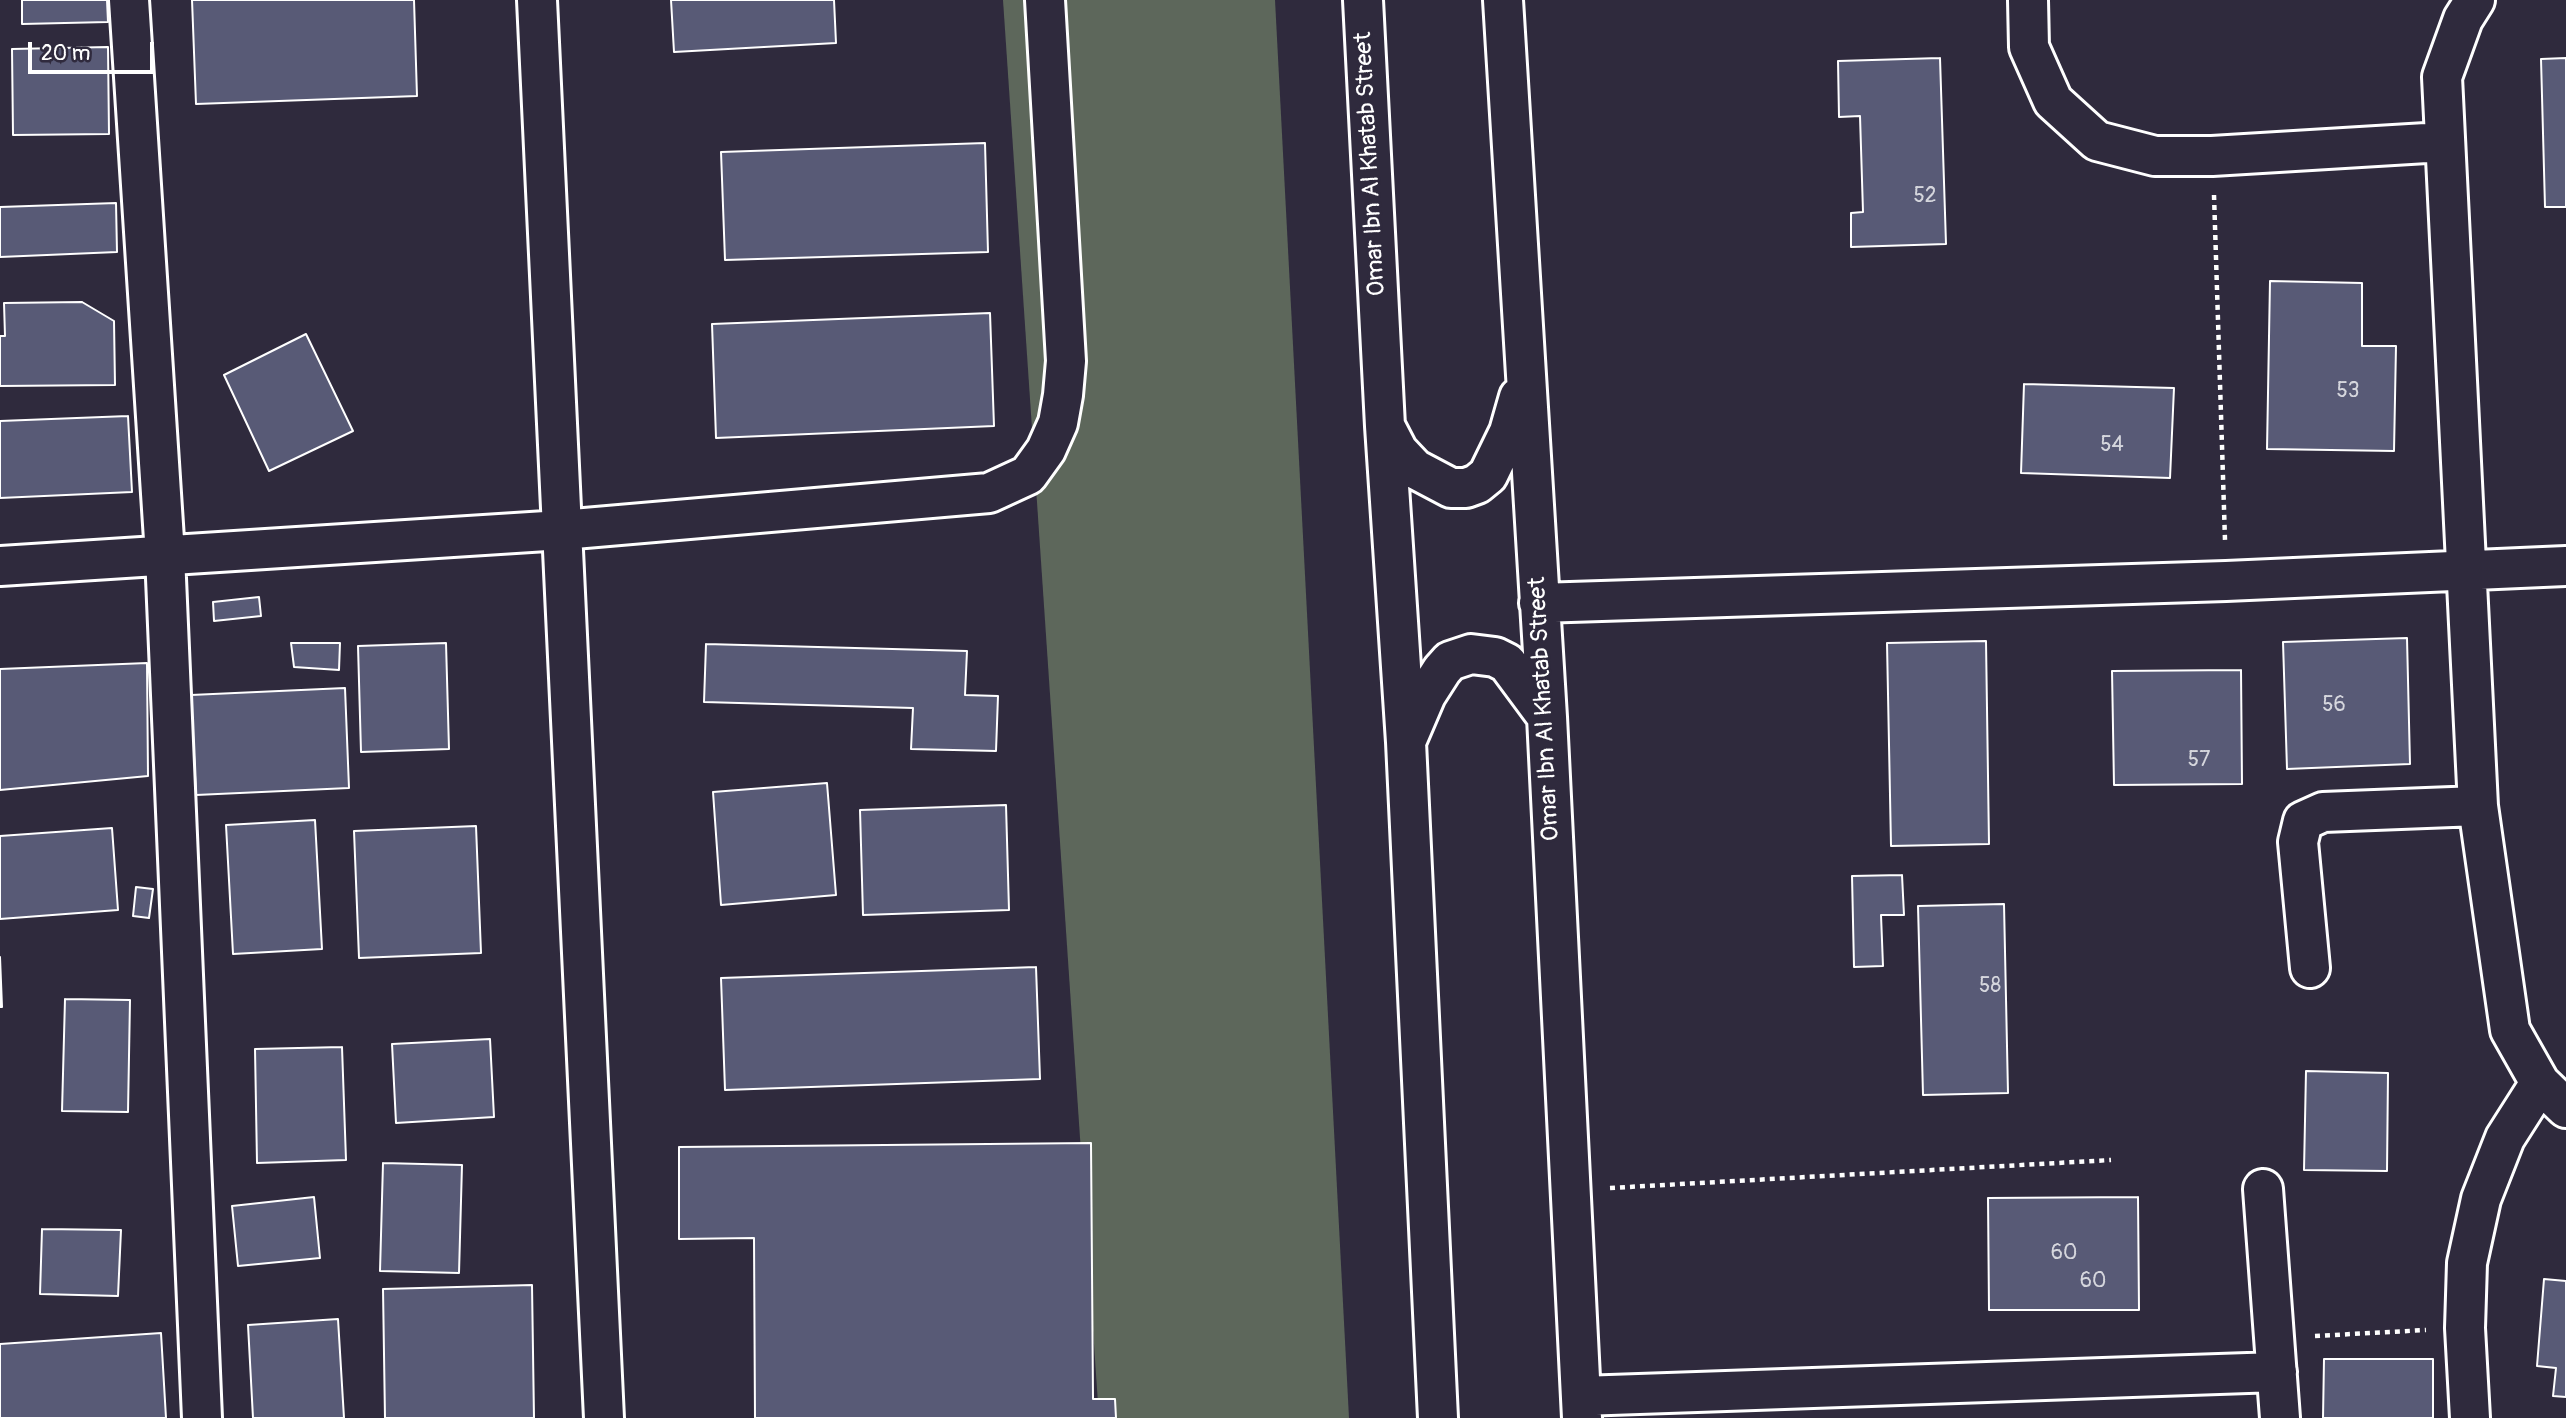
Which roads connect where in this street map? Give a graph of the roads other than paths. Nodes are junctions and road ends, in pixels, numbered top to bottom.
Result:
1 (129, 0) edge
2 (537, 0) edge
3 (1045, 0) edge
4 (1363, 0) edge
5 (1503, 0) edge
6 (2028, 0) edge
7 (2475, 0) edge
8 (2443, 142) junction
9 (1525, 374) junction
10 (1385, 426) junction
11 (562, 530) junction
12 (165, 555) junction
13 (0, 566) edge
14 (2566, 566) edge
15 (2465, 570) junction
16 (1539, 603) junction
17 (1548, 717) junction
18 (1406, 742) junction
19 (2478, 806) junction
20 (2310, 968) dead end
21 (2553, 1095) edge
22 (2263, 1189) dead end
23 (2275, 1356) junction
24 (1581, 1407) edge
25 (202, 1418) edge
26 (604, 1418) edge
27 (1438, 1418) edge
28 (2280, 1418) edge
29 (2470, 1418) edge

1 - 12 street
2 - 11 street
3 - 11 street
4 - 10 street, Omar Ibn Al Khatab Street
5 - 9 street, Omar Ibn Al Khatab Street
6 - 8 street
7 - 8 street
8 - 15 street
9 - 10 street
9 - 16 street, Omar Ibn Al Khatab Street
10 - 18 street, Omar Ibn Al Khatab Street
11 - 12 street
11 - 26 street
12 - 13 street
12 - 25 street
14 - 15 street
15 - 16 street
15 - 19 street
16 - 17 street, Omar Ibn Al Khatab Street
17 - 18 street
17 - 24 street, Omar Ibn Al Khatab Street
18 - 27 street, Omar Ibn Al Khatab Street
19 - 20 street
19 - 21 street
21 - 29 street
22 - 23 street
23 - 24 street
23 - 28 street

